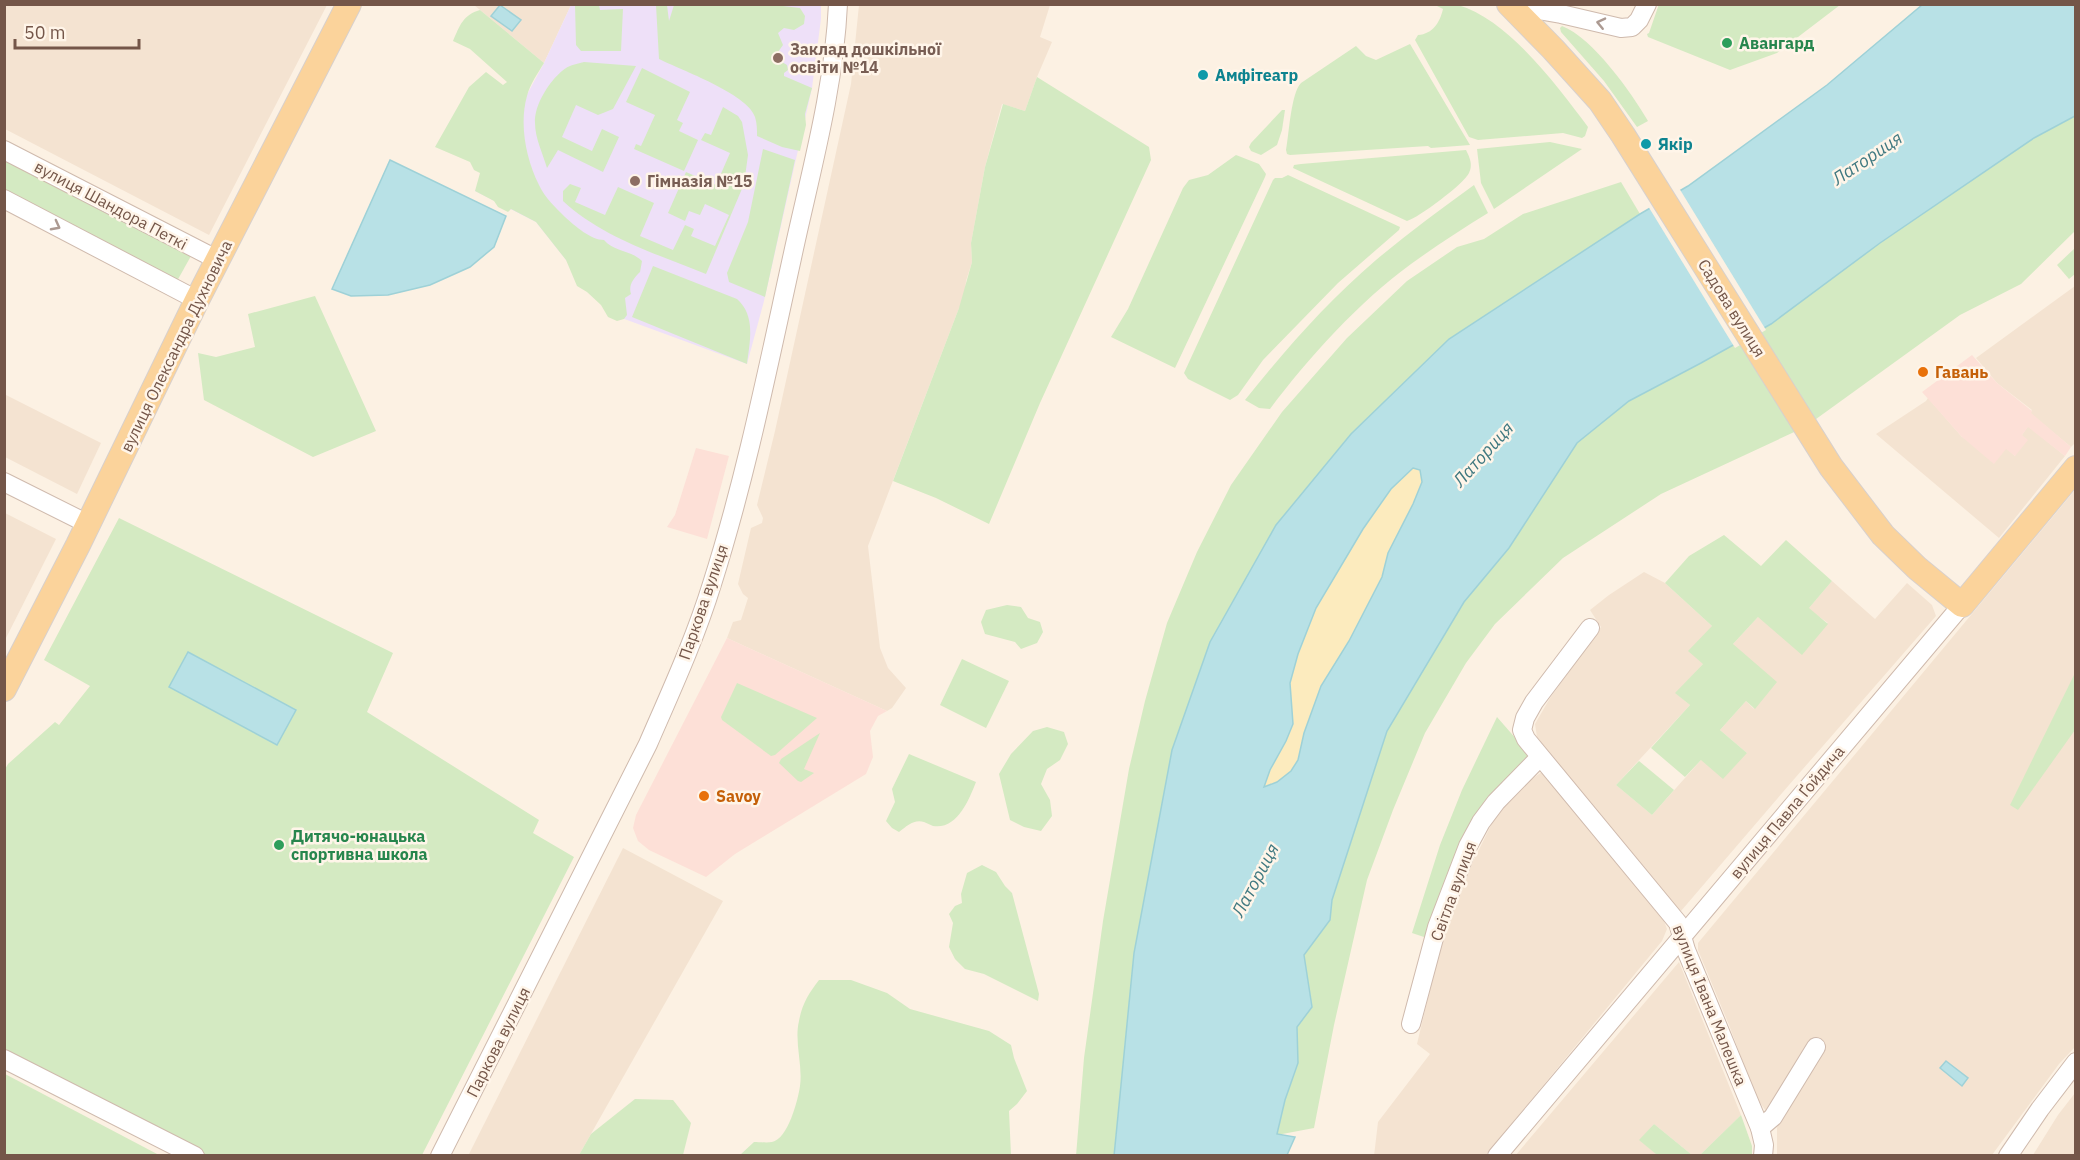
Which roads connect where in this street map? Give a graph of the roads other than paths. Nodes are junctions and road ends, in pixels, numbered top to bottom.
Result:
1 (349, 4) edge
2 (838, 4) edge
3 (1647, 4) edge
4 (1509, 5) edge
5 (4, 150) edge
6 (4, 199) edge
7 (218, 260) junction
8 (197, 300) junction
9 (2076, 468) edge
10 (4, 482) edge
11 (88, 524) junction
12 (1962, 605) junction
13 (1590, 627) dead end
14 (4, 689) edge
15 (1540, 757) junction
16 (1681, 937) junction
17 (1412, 1024) dead end
18 (1816, 1047) dead end
19 (4, 1059) edge
20 (2076, 1062) edge
21 (1760, 1128) junction
22 (195, 1155) edge
23 (440, 1155) edge
24 (1497, 1155) edge
25 (1763, 1155) edge
26 (2007, 1155) edge

1 - 7 main road, вулиця Олександра Духновича
2 - 23 street, Паркова вулиця
3 -> 4 street
4 - 12 main road, Садова вулиця
5 - 7 street, вулиця Шандора Петкі
6 -> 8 street
7 - 8 main road, вулиця Олександра Духновича
8 - 11 main road, вулиця Олександра Духновича
9 - 12 main road, вулиця Павла Ґойдича
10 - 11 street
11 - 14 main road, вулиця Олександра Духновича
12 - 16 street, вулиця Павла Ґойдича
13 - 15 street
15 - 16 street, вулиця Івана Малешка
15 - 17 street, Світла вулиця
16 - 21 street, вулиця Івана Малешка
16 - 24 street, вулиця Павла Ґойдича
18 - 21 street
19 - 22 street
20 - 26 street
21 - 25 street, вулиця Івана Малешка

